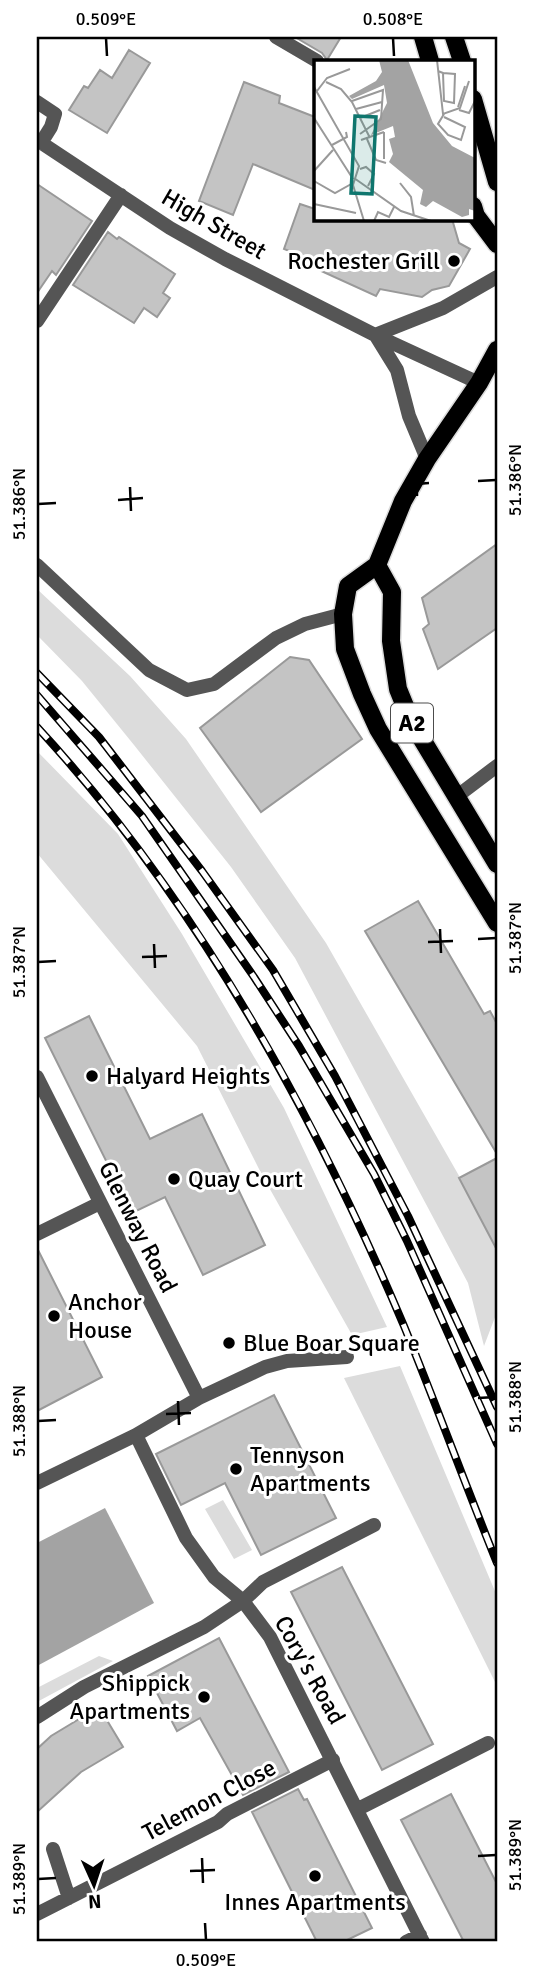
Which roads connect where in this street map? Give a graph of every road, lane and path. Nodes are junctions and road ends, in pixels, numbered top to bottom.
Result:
1 (276, 37) edge
2 (423, 37) edge
3 (454, 37) edge
4 (315, 60) edge
5 (430, 60) edge
6 (462, 60) edge
7 (37, 102) edge
8 (475, 106) edge
9 (39, 142) edge
10 (497, 182) edge
11 (121, 195) junction
12 (475, 213) edge
13 (497, 244) edge
14 (497, 277) edge
15 (37, 321) edge
16 (376, 335) junction
17 (495, 358) edge
18 (479, 383) junction
19 (427, 459) junction
20 (37, 565) edge
21 (377, 565) junction
22 (342, 614) junction
23 (497, 766) edge
24 (456, 797) junction
25 (497, 864) edge
26 (497, 923) edge
27 (37, 1077) edge
28 (100, 1203) junction
29 (37, 1234) edge
30 (347, 1357) dead end
31 (199, 1398) junction
32 (136, 1435) junction
33 (37, 1483) edge
34 (374, 1525) dead end
35 (243, 1601) junction
36 (37, 1717) edge
37 (488, 1743) dead end
38 (333, 1760) junction
39 (358, 1810) junction
40 (53, 1849) dead end
41 (69, 1898) junction
42 (37, 1914) edge
43 (416, 1940) edge

1 - 4 street
2 - 5 main road
3 - 6 main road
7 - 9 street
8 - 10 main road
9 - 11 street, High Street
11 - 15 street
11 - 16 street, High Street
12 - 13 main road
14 - 16 street
16 - 18 street, High Street
16 - 19 street
17 - 18 main road
18 - 19 main road
19 - 21 main road
20 - 22 street
21 - 22 main road, A2
21 - 24 main road, A2
22 - 26 main road, A2
23 - 24 street
24 - 25 main road, A2
27 - 28 street, Glenway Road
28 - 29 street
28 - 31 street, Glenway Road
30 - 31 street
31 - 32 street
32 - 33 street
32 - 35 street, Cory's Road
34 - 35 street
35 - 36 street
35 - 38 street, Cory's Road
37 - 39 street
38 - 39 street, Cory's Road
38 - 41 street, Telemon Close
39 - 43 street, Cory's Road
40 - 41 street
41 - 42 street, Telemon Close

